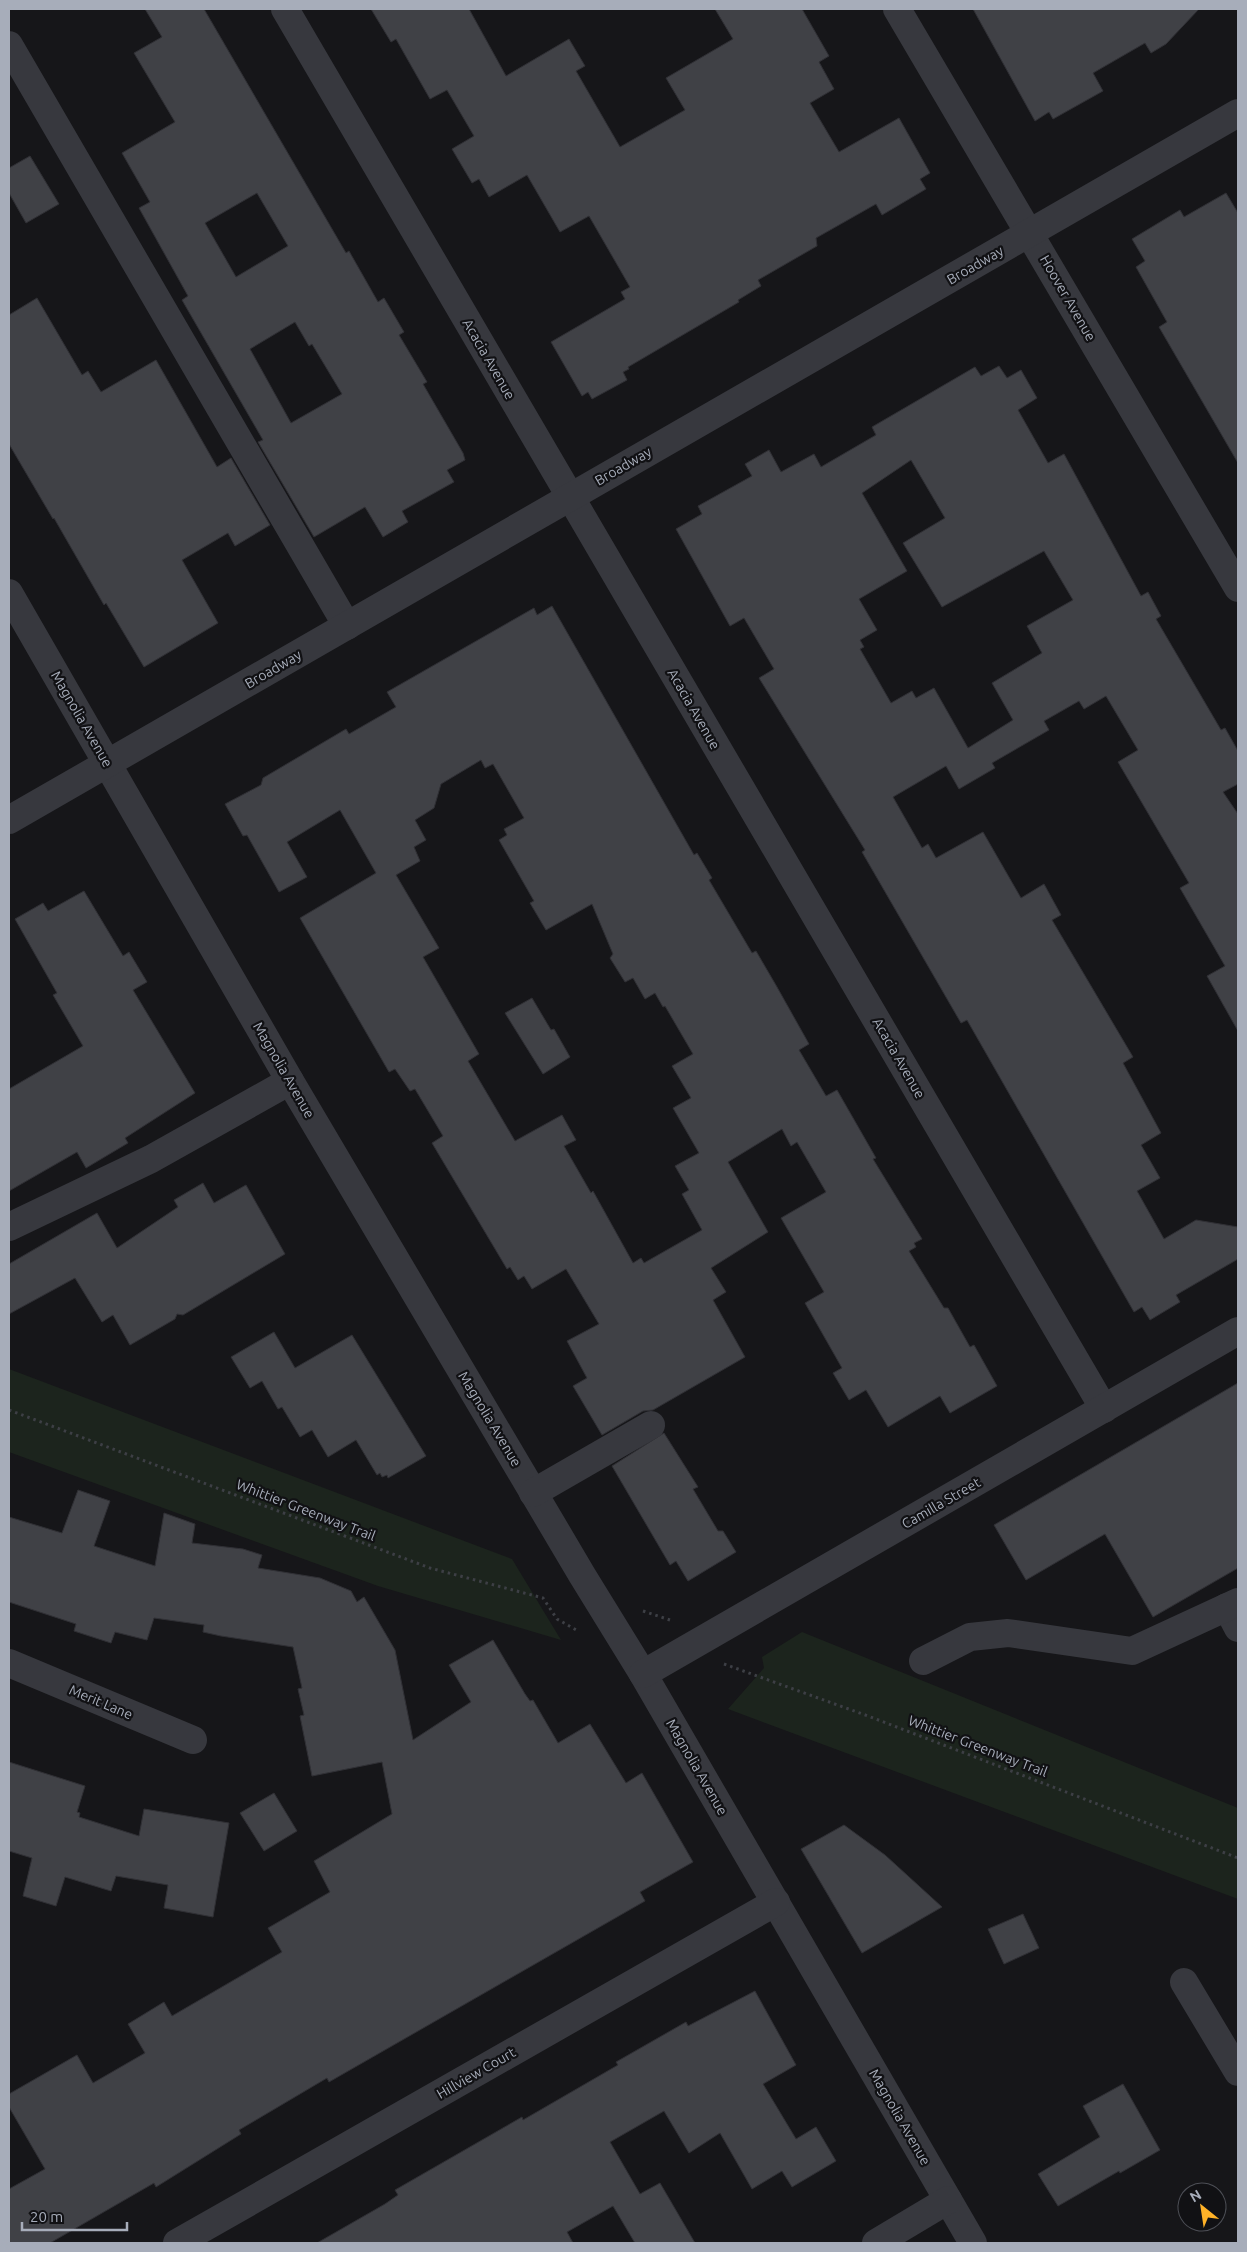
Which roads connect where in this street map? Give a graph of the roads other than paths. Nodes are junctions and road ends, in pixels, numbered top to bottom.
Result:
1 (285, 9) edge
2 (897, 9) edge
3 (9, 45) edge
4 (1238, 113) edge
5 (1030, 233) junction
6 (570, 497) junction
7 (1238, 588) edge
8 (9, 593) edge
9 (348, 626) junction
10 (108, 763) junction
11 (9, 820) edge
12 (290, 1081) junction
13 (9, 1227) edge
14 (1238, 1332) edge
15 (1104, 1408) junction
16 (651, 1425) dead end
17 (533, 1493) junction
18 (1234, 1612) edge
19 (923, 1660) dead end
20 (9, 1664) edge
21 (643, 1674) junction
22 (193, 1740) dead end
23 (776, 1902) junction
24 (1184, 1982) dead end
25 (1238, 2072) edge
26 (948, 2200) junction
27 (213, 2234) edge
28 (177, 2243) edge
29 (876, 2243) edge
30 (973, 2243) edge

1 - 6 street, Acacia Avenue
2 - 5 street, Hoover Avenue
3 - 9 street
4 - 5 street, Broadway
5 - 6 street, Broadway
5 - 7 street, Hoover Avenue
6 - 9 street, Broadway
6 - 15 street, Acacia Avenue
8 - 10 street, Magnolia Avenue
9 - 10 street, Broadway
10 - 11 street, Broadway
10 - 12 street, Magnolia Avenue
12 - 13 street
12 - 17 street, Magnolia Avenue
14 - 15 street, Camilla Street
15 - 21 street, Camilla Street
16 - 17 street
17 - 21 street, Magnolia Avenue
18 - 19 street
20 - 22 street, Merit Lane
21 - 23 street, Magnolia Avenue
23 - 26 street, Magnolia Avenue
23 - 27 street, Hillview Court
24 - 25 street
26 - 29 street
26 - 30 street, Magnolia Avenue
27 - 28 street, Hillview Court

